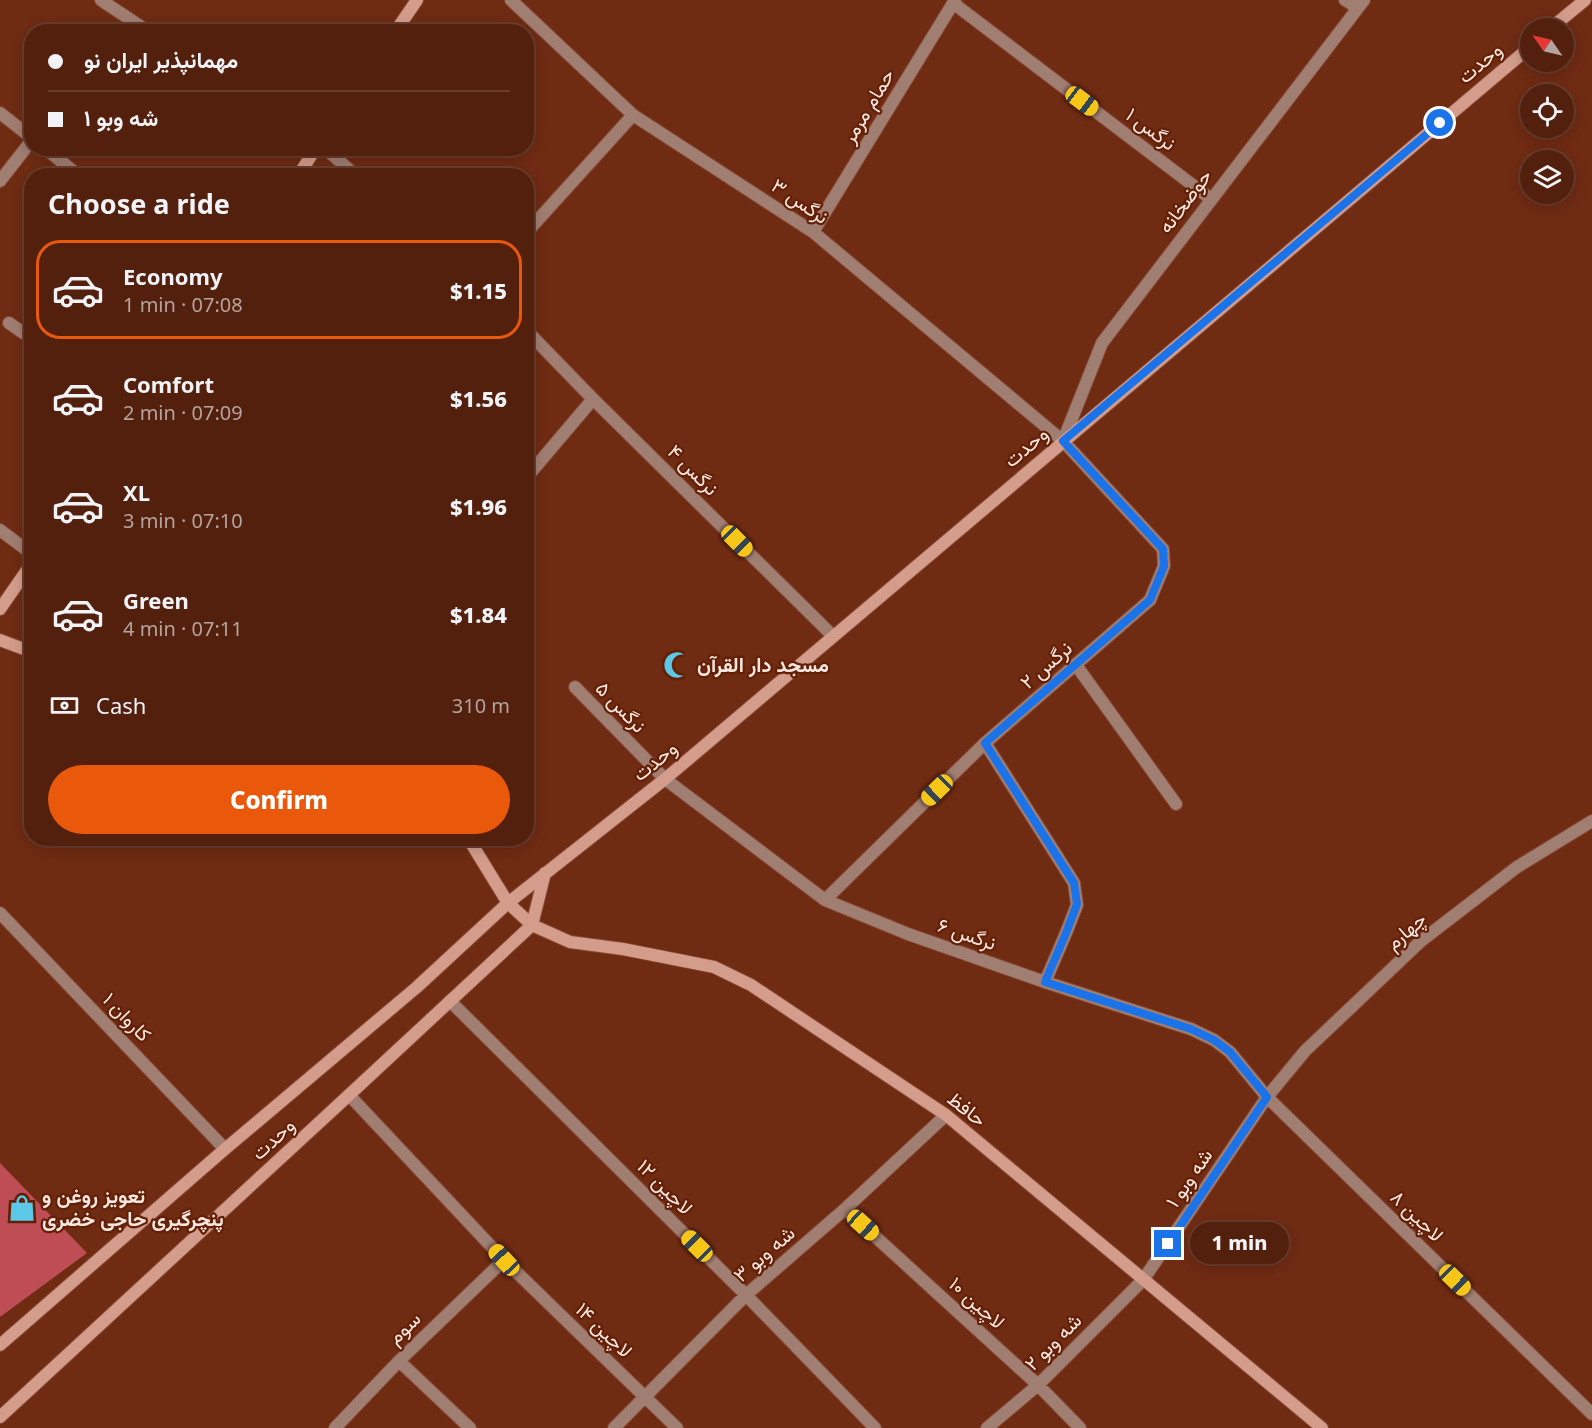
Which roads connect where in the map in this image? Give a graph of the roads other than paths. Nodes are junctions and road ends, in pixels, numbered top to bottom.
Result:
1 (101, 0) edge
2 (417, 0) edge
3 (511, 0) edge
4 (1346, 0) edge
5 (1585, 0) edge
6 (954, 1) edge
7 (1361, 4) edge
8 (1563, 18) edge
9 (136, 24) edge
10 (400, 24) edge
11 (1520, 55) edge
12 (0, 113) edge
13 (633, 115) junction
14 (24, 132) edge
15 (24, 150) edge
16 (55, 156) edge
17 (334, 156) edge
18 (69, 168) edge
19 (347, 168) edge
20 (0, 181) edge
21 (1211, 199) junction
22 (534, 224) edge
23 (813, 232) junction
24 (9, 323) dead end
25 (24, 333) edge
26 (534, 338) edge
27 (593, 399) junction
28 (1063, 441) junction
29 (534, 469) edge
30 (0, 530) edge
31 (24, 548) edge
32 (24, 574) edge
33 (0, 609) edge
34 (833, 636) junction
35 (0, 640) edge
36 (24, 649) edge
37 (1076, 665) junction
38 (575, 687) dead end
39 (985, 743) junction
40 (665, 779) junction
41 (1176, 804) dead end
42 (1592, 821) edge
43 (473, 846) edge
44 (545, 873) junction
45 (825, 900) junction
46 (508, 903) junction
47 (0, 913) edge
48 (532, 925) junction
49 (1045, 982) junction
50 (450, 1001) junction
51 (350, 1095) junction
52 (1267, 1097) junction
53 (946, 1115) junction
54 (225, 1149) junction
55 (845, 1209) junction
56 (504, 1260) junction
57 (1143, 1280) junction
58 (746, 1295) junction
59 (0, 1345) edge
60 (399, 1360) junction
61 (1038, 1385) junction
62 (646, 1397) junction
63 (1592, 1414) edge
64 (0, 1417) edge
65 (335, 1428) edge
66 (470, 1428) edge
67 (614, 1428) edge
68 (677, 1428) edge
69 (875, 1428) edge
70 (987, 1428) edge
71 (1080, 1428) edge
72 (1322, 1428) edge

1 - 9 street
2 - 10 main road
3 - 13 street, نرگس ۳
4 - 7 street
5 - 8 main road
6 - 21 street, نرگس ۱
6 - 23 street, حمام مرمر
7 - 21 street, حوضخانه
11 - 28 main road, وحدت
12 - 14 street
13 - 22 street
13 - 23 street, نرگس ۳
15 - 20 street
16 - 18 street
17 - 19 street
21 - 28 street, حوضخانه
23 - 28 street, نرگس ۳
24 - 25 street
26 - 27 street, نرگس ۴
27 - 29 street
27 - 34 street, نرگس ۴
28 - 34 main road, وحدت
28 - 37 street, نرگس ۲
30 - 31 street
32 - 33 main road
34 - 40 main road, وحدت
35 - 36 main road
37 - 39 street, نرگس ۲
37 - 41 street
38 - 40 street, نرگس ۵
39 - 45 street, نرگس ۲
39 - 49 street
40 - 44 main road, وحدت
40 - 45 street, نرگس ۶
42 - 52 street, چهارم
43 - 46 main road, حافظ
44 - 46 main road, وحدت
44 - 48 main road
45 - 49 street, نرگس ۶
46 - 48 main road, حافظ
46 - 54 main road, وحدت
47 - 54 street, کاروان ۱
48 - 50 main road, وحدت
48 - 53 main road, حافظ
49 - 52 street, نرگس ۶
50 - 51 main road, وحدت
50 - 58 street, لاچین ۱۲
51 - 56 street, لاچین ۱۴
51 - 64 main road, وحدت
52 - 57 street, شه وبو ۱
52 - 63 street, لاچین ۸
53 - 55 street, شه وبو ۳
53 - 57 main road, حافظ
54 - 59 main road, وحدت
55 - 58 street, شه وبو ۳
55 - 61 street, لاچین ۱۰
56 - 60 street, سوم
56 - 62 street, لاچین ۱۴
57 - 61 street, شه وبو ۲
57 - 72 main road, حافظ
58 - 62 street, شه وبو ۳
58 - 69 street, لاچین ۱۲
60 - 65 street, سوم
60 - 66 street
61 - 70 street, شه وبو ۲
61 - 71 street, لاچین ۱۰
62 - 67 street, شه وبو ۳
62 - 68 street, لاچین ۱۴

